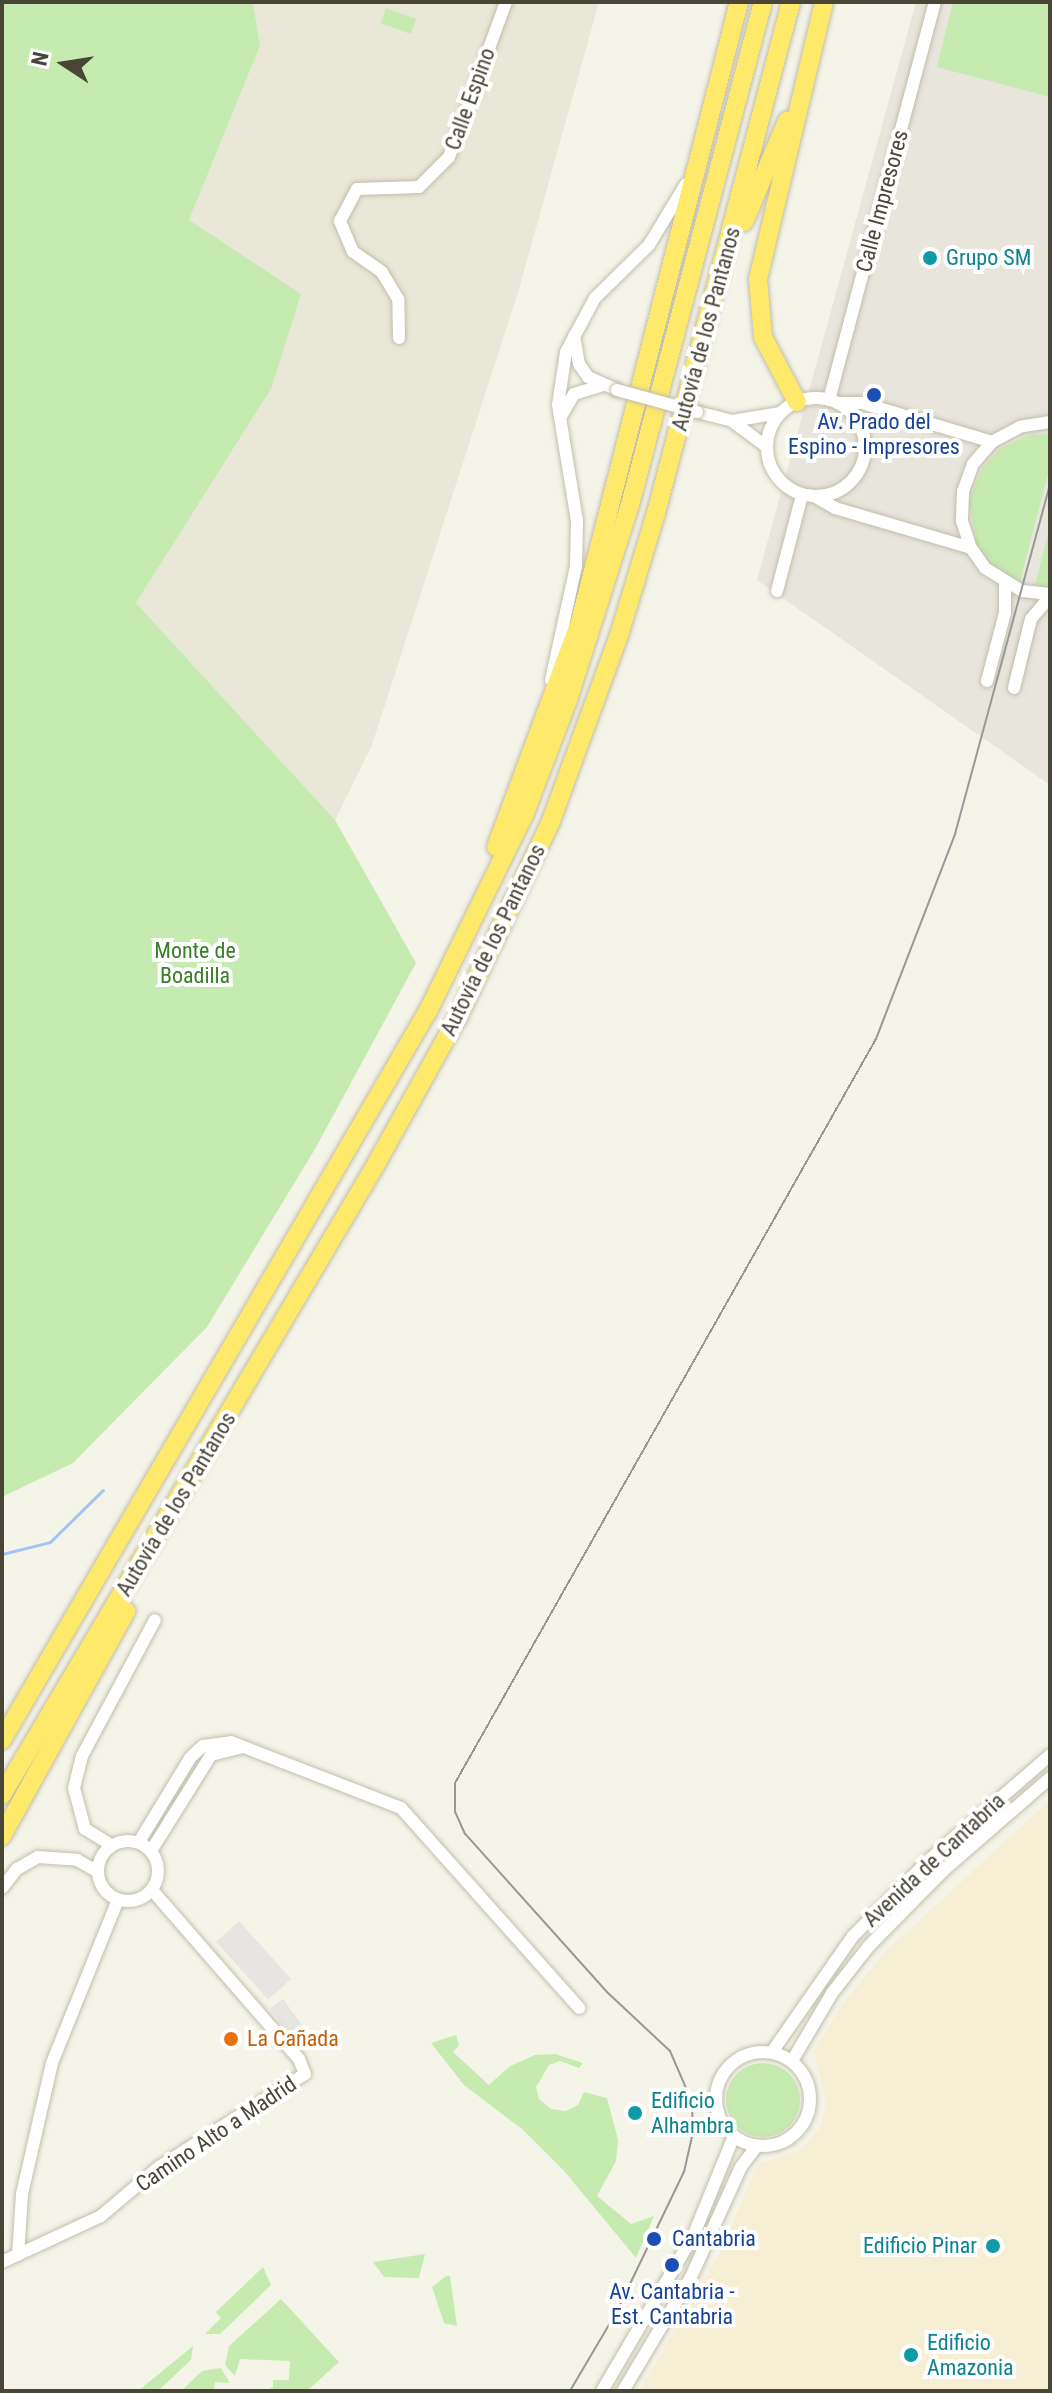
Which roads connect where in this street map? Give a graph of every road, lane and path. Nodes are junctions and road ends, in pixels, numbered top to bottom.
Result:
1 (506, 2) edge
2 (739, 2) edge
3 (763, 2) edge
4 (791, 2) edge
5 (935, 2) edge
6 (823, 9) edge
7 (705, 133) junction
8 (719, 281) junction
9 (575, 333) junction
10 (399, 338) dead end
11 (601, 386) junction
12 (797, 402) junction
13 (834, 402) junction
14 (780, 413) junction
15 (559, 421) junction
16 (732, 421) junction
17 (1050, 422) edge
18 (992, 442) junction
19 (767, 447) junction
20 (802, 495) junction
21 (816, 497) junction
22 (971, 548) junction
23 (1005, 584) junction
24 (777, 591) dead end
25 (1050, 595) edge
26 (987, 681) dead end
27 (1014, 688) dead end
28 (511, 809) junction
29 (462, 944) junction
30 (164, 1527) junction
31 (155, 1620) dead end
32 (2, 1740) edge
33 (244, 1748) junction
34 (1050, 1755) edge
35 (1050, 1778) edge
36 (2, 1795) edge
37 (2, 1836) edge
38 (139, 1842) junction
39 (111, 1845) junction
40 (151, 1851) junction
41 (97, 1871) junction
42 (2, 1888) edge
43 (152, 1890) junction
44 (118, 1900) junction
45 (579, 2008) dead end
46 (772, 2052) junction
47 (792, 2061) junction
48 (734, 2136) junction
49 (757, 2146) junction
50 (18, 2255) junction
51 (2, 2262) edge
52 (602, 2391) edge
53 (623, 2391) edge

1 - 10 street, Calle Espino
2 - 7 highway
3 - 29 highway, Autovía de los Pantanos
4 - 8 highway, Autovía de los Pantanos
5 - 13 street, Calle Impresores
6 - 8 highway
6 - 12 highway
7 - 9 street
7 - 28 highway
8 - 30 highway, Autovía de los Pantanos
9 - 11 street
9 - 15 street
11 - 15 street
11 - 16 street, bridge
12 - 13 street
12 - 14 street
13 - 18 street
13 - 21 street
14 - 16 street
14 - 19 street
15 - 28 street
16 - 19 street
17 - 18 street
18 - 22 street
19 - 20 street
20 - 21 street
20 - 24 street
21 - 22 street
22 - 23 street
23 - 25 street
23 - 26 street
25 - 27 street
28 - 29 highway
29 - 32 highway, Autovía de los Pantanos
30 - 36 highway, Autovía de los Pantanos
30 - 37 highway
31 - 39 street
33 - 38 street
33 - 40 street
33 - 45 street
34 - 46 street, Avenida de Cantabria
35 - 47 street, Avenida de Cantabria
38 - 39 street
38 - 40 street
39 - 41 street
40 - 43 street
41 - 42 street
41 - 44 street
43 - 44 street
43 - 50 street, Camino Alto a Madrid
44 - 50 street
46 - 47 street
46 - 48 street
47 - 49 street
48 - 49 street
48 - 52 street
49 - 53 street
50 - 51 street, Camino Alto a Madrid

